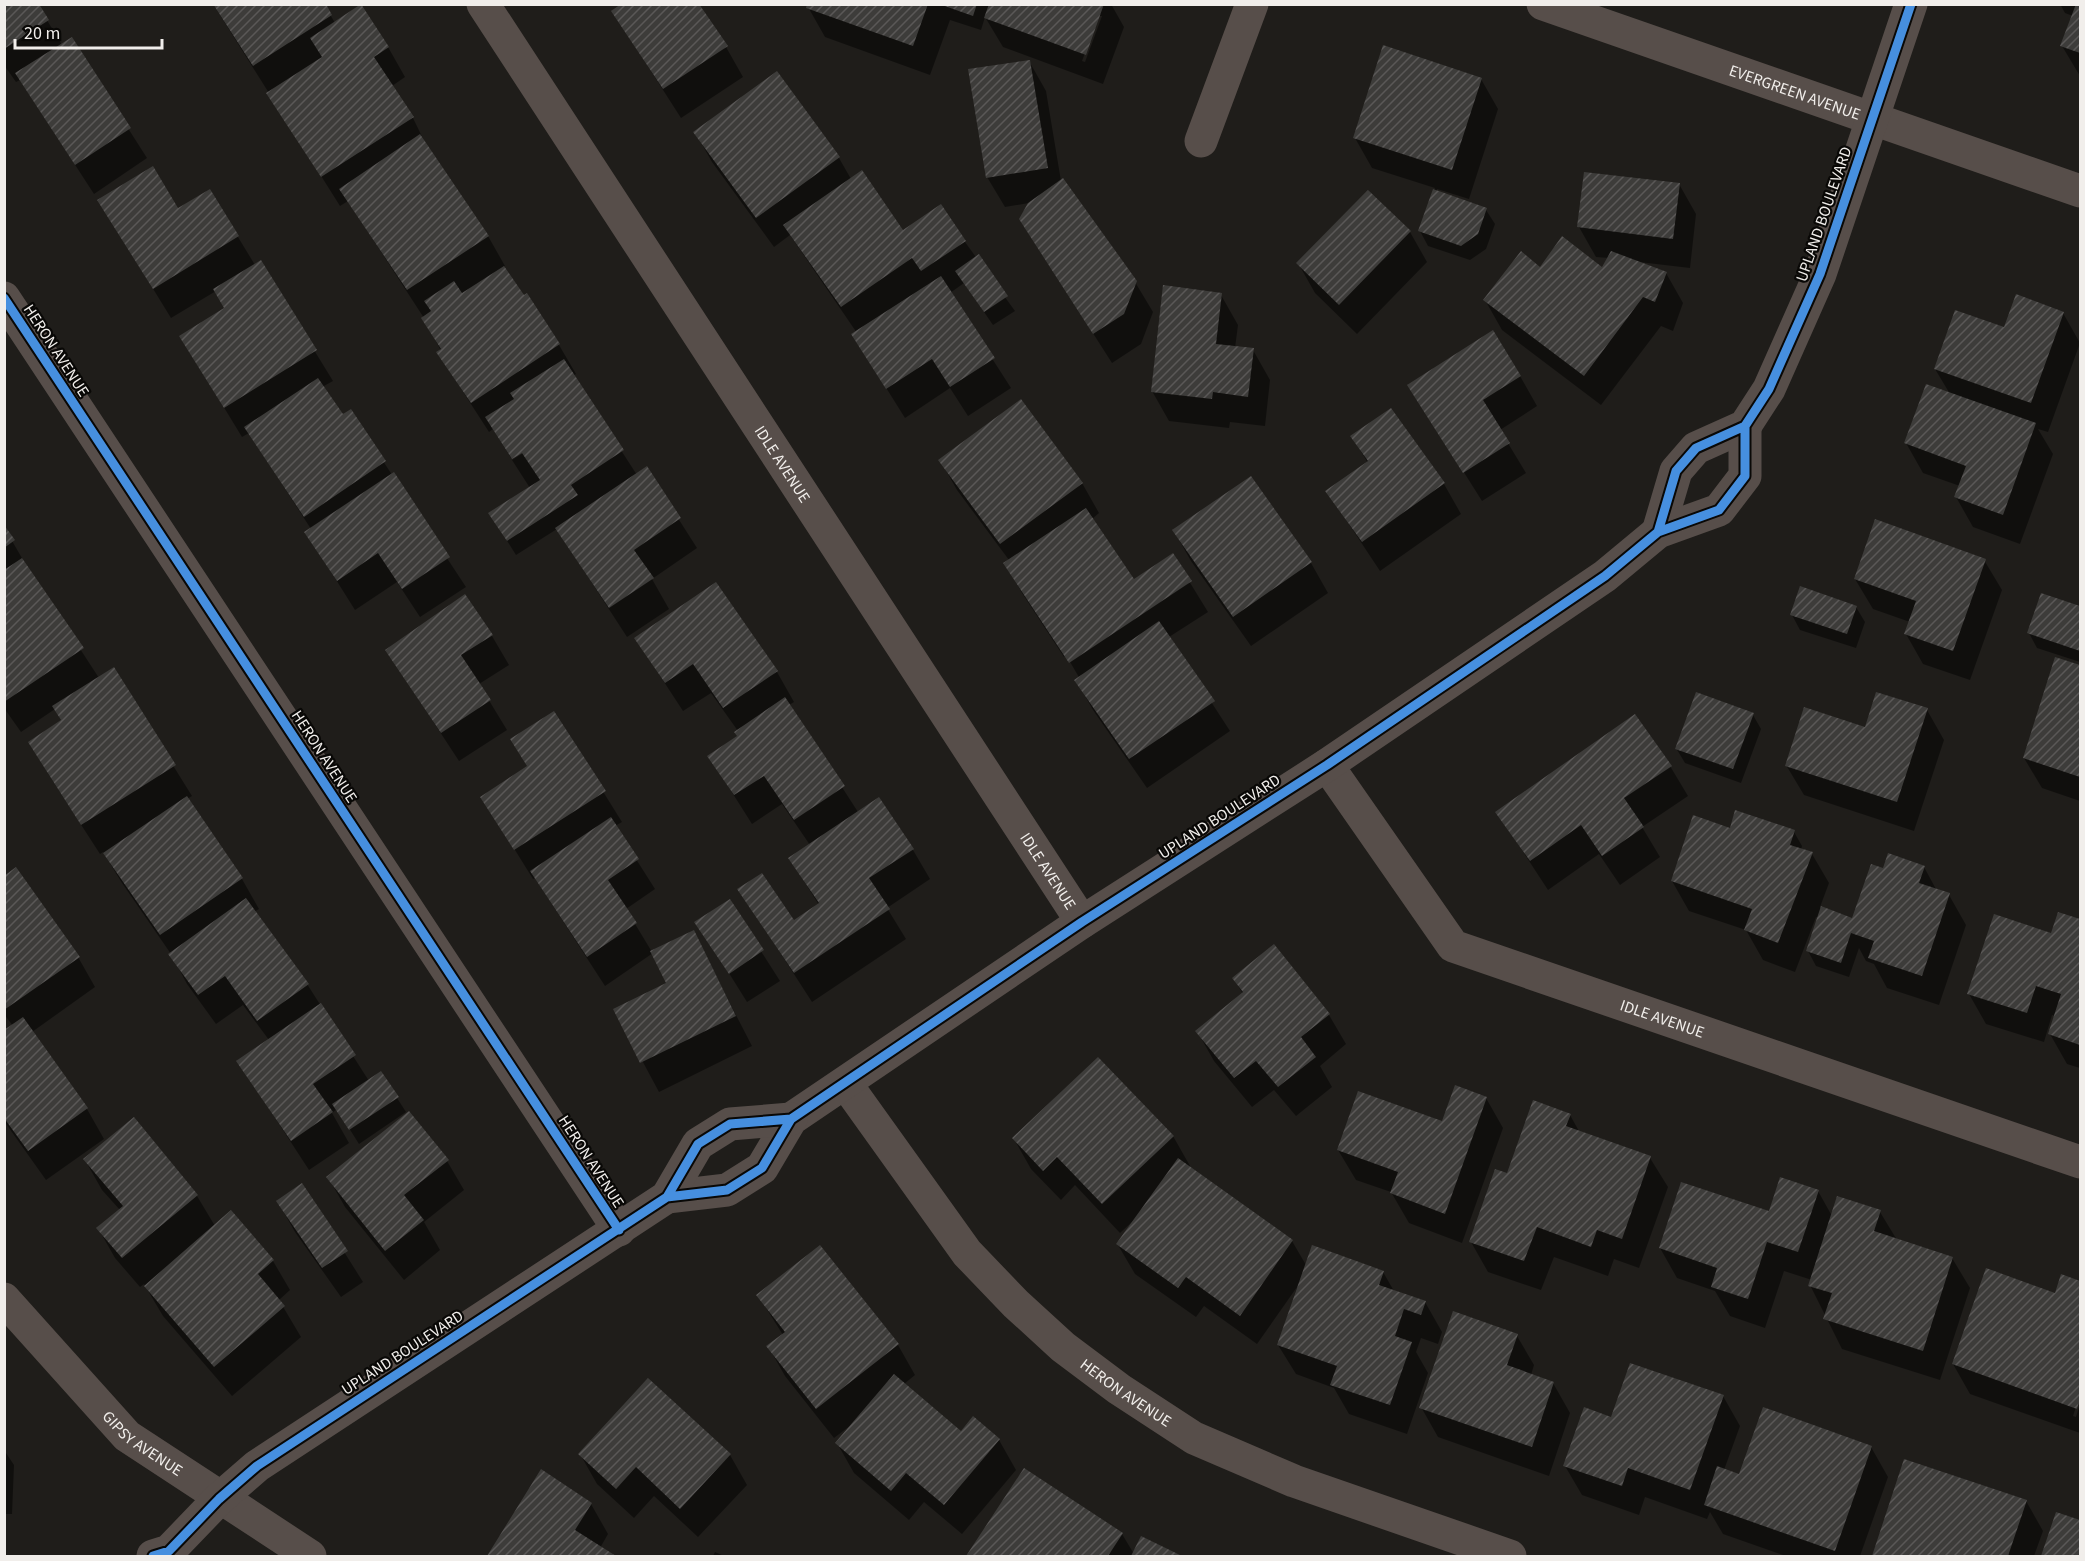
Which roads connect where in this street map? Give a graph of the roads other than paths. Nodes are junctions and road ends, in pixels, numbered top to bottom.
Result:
1 (483, 4) edge
2 (1252, 4) edge
3 (1543, 4) edge
4 (1911, 4) edge
5 (1872, 118) junction
6 (1201, 141) dead end
7 (2080, 191) edge
8 (4, 298) edge
9 (1745, 426) junction
10 (1658, 532) junction
11 (1327, 765) junction
12 (1082, 922) junction
13 (846, 1084) junction
14 (791, 1119) junction
15 (2080, 1162) edge
16 (667, 1197) junction
17 (619, 1230) junction
18 (4, 1299) edge
19 (219, 1499) junction
20 (164, 1555) edge
21 (310, 1557) edge
22 (1510, 1557) edge

1 - 12 street, IDLE AVENUE
2 - 6 street
3 - 5 street, EVERGREEN AVENUE
4 - 5 street, UPLAND BOULEVARD
5 - 7 street, EVERGREEN AVENUE
5 - 9 street, UPLAND BOULEVARD
8 - 17 street, HERON AVENUE
9 - 10 street
9 - 10 street, UPLAND BOULEVARD
10 - 11 street, UPLAND BOULEVARD
11 - 12 street, UPLAND BOULEVARD
11 - 15 street, IDLE AVENUE
12 - 13 street, UPLAND BOULEVARD
13 - 14 street, UPLAND BOULEVARD
13 - 22 street, HERON AVENUE
14 - 16 street, UPLAND BOULEVARD
14 - 16 street, UPLAND BOULEVARD
16 - 17 street, UPLAND BOULEVARD
17 - 19 street, UPLAND BOULEVARD
18 - 19 street, GIPSY AVENUE
19 - 20 street, UPLAND BOULEVARD
19 - 21 street, GIPSY AVENUE

